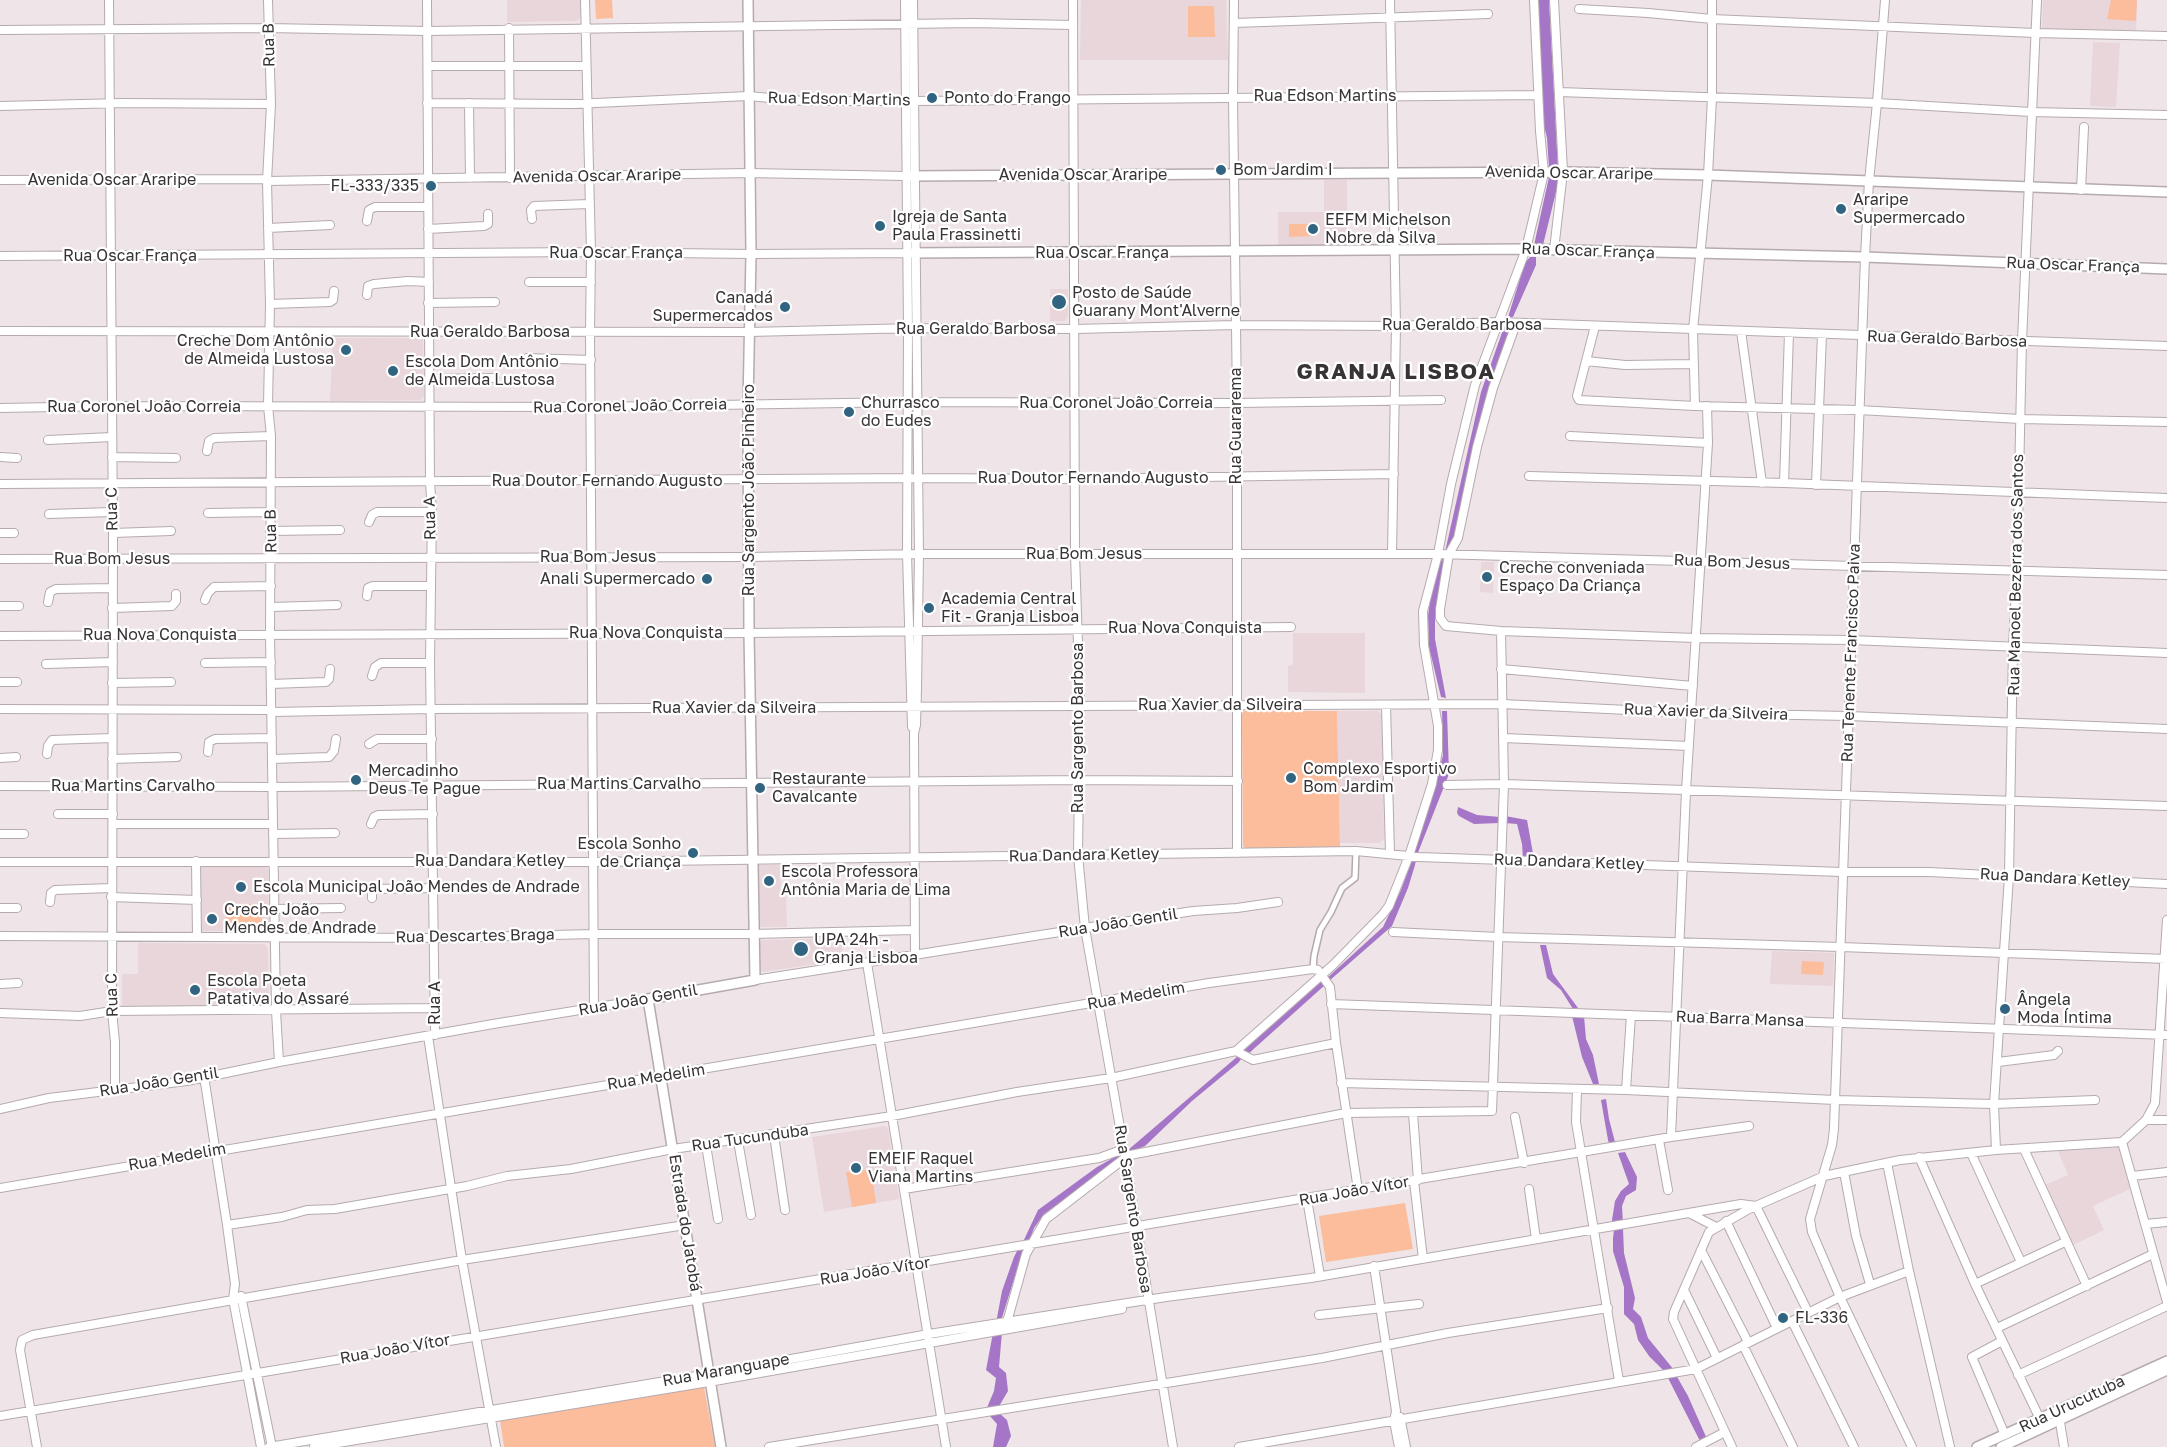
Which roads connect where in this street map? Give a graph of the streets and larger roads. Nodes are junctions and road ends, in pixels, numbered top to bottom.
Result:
1 (109, 0) edge
2 (268, 0) edge
3 (427, 0) edge
4 (585, 0) edge
5 (748, 0) edge
6 (905, 0) edge
7 (914, 0) edge
8 (1073, 0) edge
9 (1234, 0) edge
10 (1390, 0) edge
11 (1534, 0) edge
12 (1554, 0) edge
13 (1712, 0) edge
14 (1885, 0) edge
15 (2037, 0) edge
16 (1579, 9) dead end
17 (1488, 14) dead end
18 (1390, 16) junction
19 (1712, 19) junction
20 (1234, 23) junction
21 (909, 25) junction
22 (1073, 25) junction
23 (747, 27) junction
24 (1883, 27) junction
25 (268, 28) junction
26 (509, 28) junction
27 (586, 28) junction
28 (0, 30) edge
29 (108, 30) junction
30 (427, 31) junction
31 (2035, 33) junction
32 (2167, 36) edge
33 (428, 66) junction
34 (509, 66) junction
35 (586, 66) junction
36 (1559, 92) junction
37 (1538, 95) junction
38 (748, 96) junction
39 (1393, 96) junction
40 (1233, 97) junction
41 (1712, 98) junction
42 (1073, 99) junction
43 (910, 101) junction
44 (587, 102) junction
45 (428, 103) junction
46 (469, 103) junction
47 (509, 103) junction
48 (1877, 103) junction
49 (110, 104) junction
50 (271, 104) junction
51 (0, 106) edge
52 (2031, 111) junction
53 (2167, 115) edge
54 (2084, 127) dead end
55 (1392, 171) junction
56 (1563, 172) junction
57 (749, 173) junction
58 (1544, 173) junction
59 (1233, 174) junction
60 (1074, 175) junction
61 (1708, 175) junction
62 (590, 176) junction
63 (911, 176) junction
64 (470, 178) junction
65 (510, 178) junction
66 (428, 179) junction
67 (0, 180) edge
68 (110, 180) junction
69 (267, 181) junction
70 (1869, 181) junction
71 (2028, 187) junction
72 (2081, 190) junction
73 (2167, 192) edge
74 (589, 204) junction
75 (428, 207) junction
76 (488, 214) dead end
77 (532, 219) dead end
78 (368, 221) dead end
79 (330, 225) dead end
80 (268, 228) junction
81 (428, 229) junction
82 (1393, 249) junction
83 (1526, 249) junction
84 (1554, 250) junction
85 (1235, 251) junction
86 (591, 252) junction
87 (912, 253) junction
88 (428, 254) junction
89 (751, 254) junction
90 (1074, 254) junction
91 (269, 255) junction
92 (1701, 255) junction
93 (0, 256) edge
94 (111, 256) junction
95 (1865, 257) junction
96 (2025, 263) junction
97 (2167, 269) edge
98 (429, 282) junction
99 (529, 282) dead end
100 (591, 282) junction
101 (334, 291) dead end
102 (367, 295) dead end
103 (495, 302) dead end
104 (428, 303) junction
105 (270, 304) junction
106 (1498, 322) junction
107 (1516, 324) junction
108 (1236, 325) junction
109 (1395, 326) junction
110 (1595, 326) junction
111 (912, 329) junction
112 (1075, 329) junction
113 (1693, 330) junction
114 (0, 331) edge
115 (110, 331) junction
116 (270, 331) junction
117 (1741, 331) junction
118 (429, 332) junction
119 (590, 332) junction
120 (749, 332) junction
121 (1789, 333) junction
122 (1821, 334) junction
123 (1862, 336) junction
124 (2022, 341) junction
125 (2167, 346) edge
126 (527, 358) dead end
127 (591, 360) junction
128 (1586, 362) junction
129 (1693, 364) junction
130 (495, 378) dead end
131 (429, 379) junction
132 (1395, 399) junction
133 (1441, 400) dead end
134 (907, 402) junction
135 (917, 402) junction
136 (1075, 403) junction
137 (1237, 403) junction
138 (748, 405) junction
139 (112, 406) junction
140 (268, 406) junction
141 (1695, 406) junction
142 (1707, 406) junction
143 (430, 407) junction
144 (590, 407) junction
145 (1750, 407) junction
146 (1786, 407) junction
147 (0, 408) edge
148 (1819, 408) junction
149 (1859, 410) junction
150 (2020, 419) junction
151 (2167, 422) edge
152 (271, 436) junction
153 (1570, 436) dead end
154 (112, 437) junction
155 (48, 440) dead end
156 (1708, 443) junction
157 (207, 451) dead end
158 (112, 457) junction
159 (0, 458) edge
160 (17, 458) dead end
161 (176, 458) dead end
162 (1394, 474) junction
163 (1529, 476) dead end
164 (1236, 477) junction
165 (908, 478) junction
166 (917, 478) junction
167 (1076, 479) junction
168 (591, 480) junction
169 (749, 480) junction
170 (430, 482) junction
171 (1706, 482) junction
172 (111, 483) junction
173 (270, 483) junction
174 (1762, 483) junction
175 (1784, 483) junction
176 (0, 484) edge
177 (1816, 485) junction
178 (1856, 487) junction
179 (2018, 493) junction
180 (2167, 498) edge
181 (112, 512) junction
182 (270, 512) junction
183 (432, 512) junction
184 (208, 513) dead end
185 (49, 514) dead end
186 (369, 522) dead end
187 (340, 530) dead end
188 (171, 531) dead end
189 (270, 531) junction
190 (113, 532) junction
191 (0, 533) edge
192 (14, 533) dead end
193 (1237, 553) junction
194 (907, 554) junction
195 (918, 554) junction
196 (1075, 554) junction
197 (1392, 554) junction
198 (1438, 554) junction
199 (1449, 554) junction
200 (591, 557) junction
201 (749, 557) junction
202 (271, 558) junction
203 (430, 558) junction
204 (0, 560) edge
205 (112, 560) junction
206 (1702, 560) junction
207 (1854, 566) junction
208 (2017, 570) junction
209 (2167, 575) edge
210 (271, 586) junction
211 (430, 586) junction
212 (112, 588) junction
213 (176, 594) dead end
214 (367, 596) dead end
215 (205, 600) dead end
216 (48, 602) dead end
217 (337, 605) dead end
218 (0, 606) edge
219 (19, 606) dead end
220 (112, 608) junction
221 (271, 608) junction
222 (1291, 627) dead end
223 (1236, 628) junction
224 (1078, 629) junction
225 (909, 630) junction
226 (918, 630) junction
227 (1501, 631) junction
228 (430, 633) junction
229 (591, 633) junction
230 (749, 633) junction
231 (270, 634) junction
232 (112, 635) junction
233 (0, 636) edge
234 (1696, 638) junction
235 (1851, 640) junction
236 (2013, 646) junction
237 (2167, 653) edge
238 (113, 662) junction
239 (271, 662) junction
240 (205, 663) dead end
241 (430, 663) junction
242 (46, 664) dead end
243 (330, 669) dead end
244 (1501, 669) junction
245 (372, 676) dead end
246 (0, 682) edge
247 (17, 682) dead end
248 (171, 682) dead end
249 (112, 683) junction
250 (271, 684) junction
251 (1693, 686) junction
252 (1435, 704) junction
253 (1502, 704) junction
254 (1080, 705) junction
255 (1237, 705) junction
256 (1386, 705) junction
257 (914, 706) junction
258 (0, 708) edge
259 (751, 708) junction
260 (112, 709) junction
261 (431, 709) junction
262 (591, 709) junction
263 (272, 711) junction
264 (1691, 713) junction
265 (1849, 716) junction
266 (2012, 722) junction
267 (2167, 729) edge
268 (112, 738) junction
269 (272, 738) junction
270 (1504, 738) junction
271 (336, 739) dead end
272 (432, 739) junction
273 (369, 744) dead end
274 (1689, 746) junction
275 (208, 752) dead end
276 (47, 754) dead end
277 (16, 757) dead end
278 (0, 758) edge
279 (177, 758) dead end
280 (112, 759) junction
281 (273, 759) junction
282 (1079, 780) junction
283 (1238, 781) junction
284 (914, 782) junction
285 (433, 784) junction
286 (753, 784) junction
287 (1503, 784) junction
288 (112, 785) junction
289 (592, 785) junction
290 (1447, 785) dead end
291 (0, 786) edge
292 (273, 787) junction
293 (1686, 791) junction
294 (1847, 795) junction
295 (2011, 799) junction
296 (2167, 806) edge
297 (58, 814) dead end
298 (113, 814) junction
299 (433, 814) junction
300 (113, 824) junction
301 (273, 824) junction
302 (371, 824) dead end
303 (335, 833) dead end
304 (0, 834) edge
305 (24, 834) dead end
306 (273, 834) junction
307 (1356, 851) junction
308 (1238, 853) junction
309 (1390, 853) junction
310 (1078, 855) junction
311 (914, 856) junction
312 (1409, 856) junction
313 (751, 860) junction
314 (1500, 860) junction
315 (111, 861) junction
316 (196, 861) junction
317 (433, 861) junction
318 (0, 862) edge
319 (273, 862) junction
320 (593, 862) junction
321 (1683, 866) junction
322 (1842, 872) junction
323 (2009, 876) junction
324 (2167, 884) edge
325 (433, 888) junction
326 (111, 893) junction
327 (372, 898) dead end
328 (197, 900) junction
329 (50, 902) dead end
330 (1278, 902) dead end
331 (17, 908) dead end
332 (341, 908) dead end
333 (0, 909) edge
334 (274, 909) junction
335 (2167, 920) edge
336 (1084, 928) junction
337 (914, 930) junction
338 (1393, 932) dead end
339 (593, 934) junction
340 (753, 934) junction
341 (0, 936) edge
342 (112, 937) junction
343 (197, 937) junction
344 (1498, 937) junction
345 (275, 938) junction
346 (434, 938) junction
347 (1680, 943) junction
348 (1841, 947) junction
349 (2003, 952) junction
350 (915, 956) junction
351 (2166, 959) edge
352 (867, 963) junction
353 (1313, 969) junction
354 (1322, 976) junction
355 (755, 980) junction
356 (18, 983) dead end
357 (0, 984) edge
358 (648, 999) junction
359 (1097, 1003) junction
360 (1331, 1004) junction
361 (436, 1008) junction
362 (594, 1008) junction
363 (112, 1011) junction
364 (276, 1011) junction
365 (1497, 1011) junction
366 (0, 1013) edge
367 (1631, 1015) junction
368 (1676, 1016) junction
369 (1838, 1023) junction
370 (2001, 1028) junction
371 (2164, 1035) edge
372 (432, 1036) junction
373 (879, 1040) junction
374 (1336, 1043) junction
375 (1236, 1051) junction
376 (2058, 1051) dead end
377 (279, 1062) junction
378 (1998, 1062) junction
379 (204, 1076) junction
380 (661, 1076) junction
381 (1111, 1078) junction
382 (1341, 1083) junction
383 (1493, 1087) junction
384 (1577, 1089) junction
385 (115, 1090) junction
386 (1626, 1090) junction
387 (1672, 1093) junction
388 (1835, 1100) junction
389 (2095, 1100) dead end
390 (1994, 1104) junction
391 (0, 1108) edge
392 (439, 1113) junction
393 (1346, 1113) junction
394 (1413, 1113) junction
395 (892, 1116) junction
396 (1515, 1117) dead end
397 (2146, 1120) junction
398 (2167, 1120) edge
399 (1749, 1126) dead end
400 (774, 1136) junction
401 (1671, 1137) junction
402 (1659, 1140) junction
403 (738, 1141) junction
404 (2122, 1142) junction
405 (706, 1145) junction
406 (673, 1149) junction
407 (2025, 1149) junction
408 (216, 1150) junction
409 (1996, 1150) junction
410 (1581, 1152) junction
411 (1971, 1153) junction
412 (1125, 1154) junction
413 (1919, 1156) junction
414 (1524, 1163) junction
415 (1887, 1163) junction
416 (1844, 1172) junction
417 (2167, 1172) edge
418 (1824, 1176) junction
419 (2132, 1176) junction
420 (1416, 1180) junction
421 (0, 1188) edge
422 (452, 1188) junction
423 (904, 1189) junction
424 (1529, 1189) dead end
425 (1358, 1190) junction
426 (1668, 1190) dead end
427 (1307, 1199) junction
428 (1756, 1206) junction
429 (785, 1210) dead end
430 (1689, 1213) junction
431 (751, 1215) dead end
432 (718, 1219) dead end
433 (1726, 1221) junction
434 (2167, 1222) edge
435 (2145, 1224) junction
436 (227, 1225) junction
437 (685, 1225) junction
438 (1137, 1227) junction
439 (1716, 1227) junction
440 (1595, 1230) junction
441 (1536, 1239) junction
442 (2065, 1242) junction
443 (1031, 1245) junction
444 (1701, 1250) junction
445 (2153, 1254) junction
446 (1423, 1259) junction
447 (462, 1260) junction
448 (2021, 1262) junction
449 (916, 1264) junction
450 (1374, 1266) junction
451 (1909, 1271) junction
452 (1320, 1276) junction
453 (235, 1284) junction
454 (1870, 1284) junction
455 (1975, 1284) junction
456 (2087, 1286) junction
457 (1684, 1292) junction
458 (1840, 1297) junction
459 (243, 1298) junction
460 (233, 1299) junction
461 (697, 1300) junction
462 (1148, 1303) junction
463 (1419, 1304) dead end
464 (2167, 1304) edge
465 (1608, 1308) junction
466 (1380, 1309) junction
467 (1808, 1312) junction
468 (1319, 1315) dead end
469 (1792, 1321) junction
470 (1007, 1322) junction
471 (1777, 1328) junction
472 (1997, 1328) junction
473 (477, 1335) junction
474 (930, 1338) junction
475 (2002, 1341) junction
476 (1745, 1344) junction
477 (1385, 1345) junction
478 (1717, 1358) junction
479 (2167, 1361) edge
480 (1696, 1369) junction
481 (2167, 1370) edge
482 (252, 1373) junction
483 (2150, 1373) junction
484 (2018, 1375) junction
485 (709, 1378) junction
486 (1164, 1382) junction
487 (1619, 1382) junction
488 (31, 1410) junction
489 (491, 1413) junction
490 (0, 1416) edge
491 (2059, 1416) junction
492 (941, 1419) junction
493 (2040, 1419) junction
494 (1398, 1420) junction
495 (1725, 1432) junction
496 (2005, 1435) junction
497 (37, 1447) edge
498 (261, 1447) edge
499 (271, 1447) edge
500 (314, 1447) edge
501 (496, 1447) edge
502 (721, 1447) edge
503 (769, 1447) edge
504 (946, 1447) edge
505 (1173, 1447) edge
506 (1239, 1447) edge
507 (1399, 1447) edge
508 (1407, 1447) edge
509 (1696, 1447) edge
510 (1732, 1447) edge
511 (1793, 1447) edge
512 (1854, 1447) edge
513 (1912, 1447) edge
514 (1950, 1447) edge
515 (1977, 1447) edge
516 (2001, 1447) edge
517 (2064, 1447) edge

1 - 29 street, Rua C
2 - 25 street, Rua B
3 - 30 street, Rua A
4 - 27 street
5 - 23 street, Rua Sargento João Pinheiro
6 - 21 street
7 - 21 street
8 - 22 street, Rua Sargento Barbosa
9 - 20 street, Rua Guararema
10 - 18 street
11 - 37 street
12 - 36 street
13 - 19 street
14 - 24 street, Rua Tenente Francisco Paiva
15 - 31 street, Rua Manoel Bezerra dos Santos
16 - 19 street
17 - 18 street
18 - 20 street
18 - 39 street
19 - 24 street
19 - 41 street
20 - 40 street, Rua Guararema
21 - 22 street
21 - 23 street
21 - 43 street
22 - 42 street, Rua Sargento Barbosa
23 - 27 street
23 - 38 street, Rua Sargento João Pinheiro
24 - 31 street
24 - 48 street, Rua Tenente Francisco Paiva
25 - 29 street
25 - 30 street
25 - 50 street, Rua B
26 - 27 street
26 - 30 street
26 - 34 street
27 - 35 street
28 - 29 street
29 - 49 street, Rua C
30 - 33 street, Rua A
31 - 32 street
31 - 52 street, Rua Manoel Bezerra dos Santos
33 - 34 street
33 - 45 street, Rua A
34 - 35 street
34 - 47 street
35 - 44 street
36 - 41 street
36 - 56 street
37 - 39 street, Rua Edson Martins
37 - 58 street
38 - 43 street, Rua Edson Martins
38 - 44 street, Rua Edson Martins
38 - 57 street, Rua Sargento João Pinheiro
39 - 40 street, Rua Edson Martins
39 - 55 street
40 - 42 street, Rua Edson Martins
40 - 59 street, Rua Guararema
41 - 48 street
41 - 61 street
42 - 43 street, Rua Edson Martins
42 - 60 street, Rua Sargento Barbosa
43 - 63 street
44 - 47 street, Rua Edson Martins
44 - 62 street
45 - 46 street, Rua Edson Martins
45 - 66 street, Rua A
46 - 47 street, Rua Edson Martins
46 - 64 street
47 - 65 street
48 - 52 street
48 - 70 street, Rua Tenente Francisco Paiva
49 - 50 street
49 - 51 street
49 - 68 street, Rua C
50 - 69 street, Rua B
52 - 53 street
52 - 71 street, Rua Manoel Bezerra dos Santos
54 - 72 street
55 - 58 street, Avenida Oscar Araripe
55 - 59 street, Avenida Oscar Araripe
55 - 82 street
56 - 58 street, Avenida Oscar Araripe
56 - 61 street, Avenida Oscar Araripe
56 - 84 street
57 - 62 street, Avenida Oscar Araripe
57 - 63 street, Avenida Oscar Araripe
57 - 89 street, Rua Sargento João Pinheiro
58 - 83 street
59 - 60 street, Avenida Oscar Araripe
59 - 85 street, Rua Guararema
60 - 63 street, Avenida Oscar Araripe
60 - 90 street, Rua Sargento Barbosa
61 - 70 street, Avenida Oscar Araripe
61 - 92 street
62 - 65 street, Avenida Oscar Araripe
62 - 74 street
63 - 87 street
64 - 65 street, Avenida Oscar Araripe
64 - 66 street, Avenida Oscar Araripe
66 - 69 street, Avenida Oscar Araripe
66 - 75 street, Rua A
67 - 68 street, Avenida Oscar Araripe
68 - 69 street, Avenida Oscar Araripe
68 - 94 street, Rua C
69 - 80 street, Rua B
70 - 71 street, Avenida Oscar Araripe
70 - 95 street, Rua Tenente Francisco Paiva
71 - 72 street, Avenida Oscar Araripe
71 - 96 street, Rua Manoel Bezerra dos Santos
72 - 73 street, Avenida Oscar Araripe
74 - 77 street
74 - 86 street
75 - 78 street
75 - 81 street, Rua A
76 - 81 street
79 - 80 street
80 - 91 street, Rua B
81 - 88 street, Rua A
82 - 83 street, Rua Oscar França
82 - 85 street, Rua Oscar França
82 - 109 street
83 - 84 street, Rua Oscar França
83 - 106 street
84 - 92 street, Rua Oscar França
85 - 90 street, Rua Oscar França
85 - 108 street, Rua Guararema
86 - 88 street, Rua Oscar França
86 - 89 street, Rua Oscar França
86 - 100 street
87 - 89 street, Rua Oscar França
87 - 90 street, Rua Oscar França
87 - 111 street
88 - 91 street, Rua Oscar França
88 - 98 street, Rua A
89 - 120 street, Rua Sargento João Pinheiro
90 - 112 street, Rua Sargento Barbosa
91 - 94 street, Rua Oscar França
91 - 105 street, Rua B
92 - 95 street, Rua Oscar França
92 - 113 street
93 - 94 street, Rua Oscar França
94 - 115 street, Rua C
95 - 96 street, Rua Oscar França
95 - 123 street, Rua Tenente Francisco Paiva
96 - 97 street, Rua Oscar França
96 - 124 street, Rua Manoel Bezerra dos Santos
98 - 102 street
98 - 104 street, Rua A
99 - 100 street
100 - 119 street
101 - 105 street
103 - 104 street
104 - 118 street, Rua A
105 - 116 street, Rua B
106 - 107 street, Rua Geraldo Barbosa
106 - 109 street, Rua Geraldo Barbosa
106 - 198 street
107 - 110 street, Rua Geraldo Barbosa
107 - 199 street
108 - 109 street, Rua Geraldo Barbosa
108 - 112 street, Rua Geraldo Barbosa
108 - 137 street, Rua Guararema
109 - 132 street
110 - 113 street, Rua Geraldo Barbosa
110 - 128 street
111 - 112 street, Rua Geraldo Barbosa
111 - 120 street, Rua Geraldo Barbosa
111 - 134 street
111 - 135 street
112 - 136 street, Rua Sargento Barbosa
113 - 117 street, Rua Geraldo Barbosa
113 - 129 street
114 - 115 street, Rua Geraldo Barbosa
115 - 116 street, Rua Geraldo Barbosa
115 - 139 street, Rua C
116 - 118 street, Rua Geraldo Barbosa
116 - 140 street, Rua B
117 - 121 street, Rua Geraldo Barbosa
117 - 145 street
118 - 119 street, Rua Geraldo Barbosa
118 - 131 street, Rua A
119 - 120 street, Rua Geraldo Barbosa
119 - 127 street
120 - 138 street, Rua Sargento João Pinheiro
121 - 122 street, Rua Geraldo Barbosa
121 - 146 street
122 - 123 street, Rua Geraldo Barbosa
122 - 148 street
123 - 124 street, Rua Geraldo Barbosa
123 - 149 street, Rua Tenente Francisco Paiva
124 - 125 street, Rua Geraldo Barbosa
124 - 150 street, Rua Manoel Bezerra dos Santos
126 - 127 street
127 - 144 street
128 - 129 street
128 - 141 street
129 - 141 street
130 - 131 street
131 - 143 street, Rua A
132 - 133 street, Rua Coronel João Correia
132 - 137 street, Rua Coronel João Correia
132 - 162 street
134 - 135 street, Rua Coronel João Correia
134 - 138 street, Rua Coronel João Correia
134 - 165 street
135 - 136 street, Rua Coronel João Correia
135 - 166 street
136 - 137 street, Rua Coronel João Correia
136 - 167 street, Rua Sargento Barbosa
137 - 164 street, Rua Guararema
138 - 144 street, Rua Coronel João Correia
138 - 169 street, Rua Sargento João Pinheiro
139 - 140 street, Rua Coronel João Correia
139 - 147 street, Rua Coronel João Correia
139 - 154 street, Rua C
140 - 143 street, Rua Coronel João Correia
140 - 152 street, Rua B
141 - 142 street
142 - 145 street
142 - 156 street
143 - 144 street, Rua Coronel João Correia
143 - 170 street, Rua A
144 - 168 street
145 - 146 street
145 - 174 street
146 - 148 street
146 - 175 street
148 - 149 street
148 - 177 street
149 - 150 street
149 - 178 street, Rua Tenente Francisco Paiva
150 - 151 street
150 - 179 street, Rua Manoel Bezerra dos Santos
152 - 157 street
152 - 173 street, Rua B
153 - 156 street
154 - 155 street
154 - 158 street, Rua C
156 - 171 street
158 - 161 street
158 - 172 street, Rua C
159 - 160 street
162 - 164 street, Rua Doutor Fernando Augusto
162 - 197 street
163 - 171 street
164 - 167 street, Rua Doutor Fernando Augusto
164 - 193 street, Rua Guararema
165 - 166 street, Rua Doutor Fernando Augusto
165 - 169 street, Rua Doutor Fernando Augusto
165 - 194 street
166 - 167 street, Rua Doutor Fernando Augusto
166 - 195 street
167 - 196 street, Rua Sargento Barbosa
168 - 169 street, Rua Doutor Fernando Augusto
168 - 170 street, Rua Doutor Fernando Augusto
168 - 200 street
169 - 201 street, Rua Sargento João Pinheiro
170 - 173 street, Rua Doutor Fernando Augusto
170 - 183 street, Rua A
171 - 174 street
171 - 206 street
172 - 173 street, Rua Doutor Fernando Augusto
172 - 176 street, Rua Doutor Fernando Augusto
172 - 181 street, Rua C
173 - 182 street, Rua B
174 - 175 street
175 - 177 street
177 - 178 street
178 - 179 street
178 - 207 street, Rua Tenente Francisco Paiva
179 - 180 street
179 - 208 street, Rua Manoel Bezerra dos Santos
181 - 185 street
181 - 190 street, Rua C
182 - 184 street
182 - 189 street, Rua B
183 - 186 street
183 - 203 street, Rua A
187 - 189 street
188 - 190 street
189 - 202 street, Rua B
190 - 205 street, Rua C
191 - 192 street
193 - 196 street, Rua Bom Jesus
193 - 197 street, Rua Bom Jesus
193 - 223 street, Rua Guararema
194 - 195 street, Rua Bom Jesus
194 - 201 street, Rua Bom Jesus
194 - 225 street
195 - 196 street, Rua Bom Jesus
195 - 226 street
196 - 224 street, Rua Sargento Barbosa
197 - 198 street, Rua Bom Jesus
198 - 199 street, Rua Bom Jesus
198 - 252 street
199 - 206 street, Rua Bom Jesus
199 - 227 street
200 - 201 street, Rua Bom Jesus
200 - 203 street, Rua Bom Jesus
200 - 229 street
201 - 230 street, Rua Sargento João Pinheiro
202 - 203 street, Rua Bom Jesus
202 - 205 street, Rua Bom Jesus
202 - 210 street, Rua B
203 - 211 street, Rua A
204 - 205 street, Rua Bom Jesus
205 - 212 street, Rua C
206 - 207 street, Rua Bom Jesus
206 - 234 street
207 - 208 street, Rua Bom Jesus
207 - 235 street, Rua Tenente Francisco Paiva
208 - 209 street, Rua Bom Jesus
208 - 236 street, Rua Manoel Bezerra dos Santos
210 - 215 street
210 - 221 street, Rua B
211 - 214 street
211 - 228 street, Rua A
212 - 216 street
212 - 220 street, Rua C
213 - 220 street
217 - 221 street
218 - 219 street
220 - 232 street, Rua C
221 - 231 street, Rua B
222 - 223 street, Rua Nova Conquista
223 - 224 street, Rua Nova Conquista
223 - 255 street, Rua Guararema
224 - 226 street, Rua Nova Conquista
224 - 254 street, Rua Sargento Barbosa
225 - 226 street, Rua Nova Conquista
225 - 230 street, Rua Nova Conquista
225 - 257 street
226 - 257 street
227 - 234 street
227 - 244 street
228 - 229 street, Rua Nova Conquista
228 - 231 street, Rua Nova Conquista
228 - 241 street, Rua A
229 - 230 street, Rua Nova Conquista
229 - 262 street
230 - 259 street, Rua Sargento João Pinheiro
231 - 232 street, Rua Nova Conquista
231 - 239 street, Rua B
232 - 233 street, Rua Nova Conquista
232 - 238 street, Rua C
234 - 235 street
234 - 251 street
235 - 236 street
235 - 265 street, Rua Tenente Francisco Paiva
236 - 237 street
236 - 266 street, Rua Manoel Bezerra dos Santos
238 - 242 street
238 - 249 street, Rua C
239 - 240 street
239 - 250 street, Rua B
241 - 245 street
241 - 261 street, Rua A
243 - 250 street
244 - 251 street
244 - 253 street
246 - 247 street
248 - 249 street
249 - 260 street, Rua C
250 - 263 street, Rua B
251 - 264 street
252 - 253 street, Rua Xavier da Silveira
252 - 256 street, Rua Xavier da Silveira
252 - 312 street
253 - 264 street, Rua Xavier da Silveira
253 - 270 street
254 - 255 street, Rua Xavier da Silveira
254 - 257 street, Rua Xavier da Silveira
254 - 282 street, Rua Sargento Barbosa
255 - 256 street, Rua Xavier da Silveira
255 - 283 street, Rua Guararema
256 - 309 street
257 - 259 street, Rua Xavier da Silveira
257 - 284 street
258 - 260 street, Rua Xavier da Silveira
259 - 262 street, Rua Xavier da Silveira
259 - 286 street, Rua Sargento João Pinheiro
260 - 263 street, Rua Xavier da Silveira
260 - 268 street, Rua C
261 - 262 street, Rua Xavier da Silveira
261 - 263 street, Rua Xavier da Silveira
261 - 272 street, Rua A
262 - 289 street
263 - 269 street, Rua B
264 - 265 street, Rua Xavier da Silveira
264 - 274 street
265 - 266 street, Rua Xavier da Silveira
265 - 294 street, Rua Tenente Francisco Paiva
266 - 267 street, Rua Xavier da Silveira
266 - 295 street, Rua Manoel Bezerra dos Santos
268 - 276 street
268 - 280 street, Rua C
269 - 275 street
269 - 281 street, Rua B
270 - 274 street
270 - 287 street
271 - 281 street
272 - 273 street
272 - 285 street, Rua A
274 - 293 street
277 - 278 street
279 - 280 street
280 - 288 street, Rua C
281 - 292 street, Rua B
282 - 283 street, Rua Martins Carvalho
282 - 284 street, Rua Martins Carvalho
282 - 310 street, Rua Sargento Barbosa
283 - 308 street, Rua Guararema
284 - 286 street, Rua Martins Carvalho
284 - 311 street
285 - 289 street, Rua Martins Carvalho
285 - 292 street, Rua Martins Carvalho
285 - 299 street, Rua A
286 - 289 street, Rua Martins Carvalho
286 - 313 street, Rua Sargento João Pinheiro
287 - 290 street
287 - 293 street
287 - 314 street
288 - 291 street, Rua Martins Carvalho
288 - 292 street, Rua Martins Carvalho
288 - 298 street, Rua C
289 - 320 street
292 - 301 street, Rua B
293 - 294 street
293 - 321 street
294 - 295 street
294 - 322 street, Rua Tenente Francisco Paiva
295 - 296 street
295 - 323 street, Rua Manoel Bezerra dos Santos
297 - 298 street
298 - 300 street, Rua C
299 - 302 street
299 - 317 street, Rua A
300 - 301 street
300 - 315 street, Rua C
301 - 306 street, Rua B
303 - 306 street
304 - 305 street
306 - 319 street, Rua B
307 - 308 street, Rua Dandara Ketley
307 - 309 street, Rua Dandara Ketley
307 - 353 street
308 - 310 street, Rua Dandara Ketley
309 - 312 street, Rua Dandara Ketley
310 - 311 street, Rua Dandara Ketley
310 - 336 street, Rua Sargento Barbosa
311 - 313 street, Rua Dandara Ketley
311 - 337 street
312 - 314 street, Rua Dandara Ketley
312 - 354 street
313 - 320 street, Rua Dandara Ketley
313 - 340 street, Rua Sargento João Pinheiro
314 - 321 street, Rua Dandara Ketley
314 - 344 street
315 - 316 street, Rua Dandara Ketley
315 - 318 street, Rua Dandara Ketley
315 - 326 street, Rua C
316 - 319 street, Rua Dandara Ketley
316 - 328 street
317 - 319 street, Rua Dandara Ketley
317 - 320 street, Rua Dandara Ketley
317 - 325 street, Rua A
319 - 334 street, Rua B
320 - 339 street
321 - 322 street, Rua Dandara Ketley
321 - 347 street
322 - 323 street, Rua Dandara Ketley
322 - 348 street, Rua Tenente Francisco Paiva
323 - 324 street, Rua Dandara Ketley
323 - 349 street, Rua Manoel Bezerra dos Santos
325 - 327 street
325 - 346 street, Rua A
326 - 328 street
326 - 329 street
326 - 342 street, Rua C
328 - 343 street
330 - 336 street, Rua João Gentil
331 - 333 street
332 - 334 street
334 - 345 street, Rua B
335 - 351 street
336 - 350 street, Rua João Gentil
336 - 359 street, Rua Sargento Barbosa
337 - 340 street, Rua Descartes Braga
337 - 350 street
338 - 344 street
339 - 340 street, Rua Descartes Braga
339 - 346 street, Rua Descartes Braga
339 - 362 street
340 - 355 street, Rua Sargento João Pinheiro
341 - 342 street, Rua Descartes Braga
342 - 343 street, Rua Descartes Braga
342 - 363 street, Rua C
343 - 345 street, Rua Descartes Braga
344 - 347 street
344 - 365 street
345 - 346 street, Rua Descartes Braga
345 - 364 street, Rua B
346 - 361 street, Rua A
347 - 348 street
347 - 368 street
348 - 349 street
348 - 369 street, Rua Tenente Francisco Paiva
349 - 351 street
349 - 370 street, Rua Manoel Bezerra dos Santos
350 - 352 street, Rua João Gentil
351 - 371 street
352 - 355 street, Rua João Gentil
352 - 373 street
353 - 354 street
353 - 359 street, Rua Medelim
354 - 360 street
354 - 375 street
355 - 358 street, Rua João Gentil
356 - 357 street
358 - 362 street, Rua João Gentil
358 - 380 street, Estrada do Jatobá
359 - 373 street, Rua Medelim
359 - 381 street, Rua Sargento Barbosa
360 - 365 street, Rua Barra Mansa
360 - 374 street
361 - 364 street
361 - 372 street, Rua A
362 - 372 street, Rua João Gentil
363 - 364 street
363 - 366 street
363 - 385 street, Rua C
364 - 377 street, Rua B
365 - 367 street, Rua Barra Mansa
365 - 383 street
367 - 368 street, Rua Barra Mansa
367 - 386 street
368 - 369 street, Rua Barra Mansa
368 - 387 street
369 - 370 street, Rua Barra Mansa
369 - 388 street, Rua Tenente Francisco Paiva
370 - 371 street, Rua Barra Mansa
370 - 378 street, Rua Manoel Bezerra dos Santos
371 - 397 street
372 - 377 street, Rua João Gentil
372 - 392 street, Rua A
373 - 380 street, Rua Medelim
373 - 395 street
374 - 375 street
374 - 382 street
375 - 381 street, Rua Tucunduba
376 - 378 street
377 - 379 street, Rua João Gentil
378 - 390 street, Rua Manoel Bezerra dos Santos
379 - 385 street, Rua João Gentil
379 - 408 street
380 - 392 street, Rua Medelim
380 - 406 street, Estrada do Jatobá
381 - 395 street, Rua Tucunduba
381 - 412 street, Rua Sargento Barbosa
382 - 383 street
382 - 393 street
383 - 384 street
383 - 394 street
384 - 386 street
384 - 410 street
385 - 391 street, Rua João Gentil
386 - 387 street
387 - 388 street
387 - 401 street
388 - 390 street
388 - 418 street, Rua Tenente Francisco Paiva
389 - 390 street
390 - 409 street, Rua Manoel Bezerra dos Santos
392 - 408 street, Rua Medelim
392 - 422 street, Rua A
393 - 394 street
393 - 412 street
393 - 425 street
394 - 420 street
395 - 400 street, Rua Tucunduba
395 - 423 street
396 - 414 street
397 - 398 street
397 - 404 street
399 - 401 street, Rua João Vítor
400 - 403 street, Rua Tucunduba
400 - 429 street
401 - 402 street, Rua João Vítor
402 - 410 street, Rua João Vítor
402 - 426 street
403 - 405 street, Rua Tucunduba
403 - 431 street
404 - 407 street
404 - 419 street
405 - 406 street, Rua Tucunduba
405 - 432 street
406 - 422 street, Rua Tucunduba
406 - 437 street, Estrada do Jatobá
407 - 409 street
407 - 442 street
408 - 421 street, Rua Medelim
408 - 436 street
409 - 411 street
410 - 414 street, Rua João Vítor
410 - 440 street
411 - 413 street
411 - 448 street
412 - 423 street
412 - 438 street, Rua Sargento Barbosa
412 - 443 street
413 - 415 street
413 - 455 street
414 - 420 street, Rua João Vítor
415 - 416 street
415 - 451 street
416 - 418 street
416 - 454 street
417 - 419 street
418 - 428 street
418 - 458 street, Rua Tenente Francisco Paiva
419 - 435 street
420 - 425 street, Rua João Vítor
420 - 446 street
422 - 436 street, Rua Tucunduba
422 - 447 street, Rua A
423 - 449 street
424 - 441 street
425 - 427 street, Rua João Vítor
427 - 438 street, Rua João Vítor
427 - 452 street
428 - 430 street, Rua Maranguape
428 - 433 street
428 - 467 street
430 - 439 street
430 - 440 street, Rua Maranguape
433 - 439 street
433 - 471 street
434 - 435 street
435 - 445 street
436 - 453 street
437 - 447 street
437 - 461 street, Estrada do Jatobá
438 - 443 street, Rua João Vítor
438 - 462 street, Rua Sargento Barbosa
439 - 444 street
440 - 441 street, Rua Maranguape
440 - 465 street
441 - 446 street, Rua Maranguape
442 - 448 street
442 - 456 street
443 - 449 street, Rua João Vítor
443 - 470 street
444 - 457 street
444 - 476 street
445 - 456 street
445 - 464 street
446 - 450 street, Rua Maranguape
447 - 459 street
447 - 473 street, Rua A
448 - 455 street
449 - 461 street, Rua João Vítor
449 - 474 street
450 - 452 street, Rua Maranguape
450 - 466 street
451 - 454 street
451 - 514 street
452 - 462 street, Rua Maranguape
453 - 459 street
453 - 460 street
454 - 458 street
455 - 472 street
456 - 472 street
457 - 478 street
457 - 480 street
458 - 467 street
458 - 513 street, Rua Tenente Francisco Paiva
459 - 460 street
459 - 482 street
460 - 482 street
460 - 488 street
461 - 473 street, Rua João Vítor
461 - 485 street, Estrada do Jatobá
462 - 470 street, Rua Maranguape
462 - 474 street, Rua Maranguape
462 - 486 street, Rua Sargento Barbosa
463 - 466 street
464 - 484 street
465 - 477 street
465 - 487 street
466 - 468 street
466 - 477 street
467 - 469 street
469 - 471 street
469 - 512 street
470 - 474 street, Rua Maranguape
471 - 476 street
472 - 475 street
473 - 482 street, Rua João Vítor
473 - 489 street, Rua A
474 - 485 street, Rua Maranguape
474 - 492 street
475 - 484 street
475 - 496 street
476 - 478 street
476 - 511 street
477 - 486 street
477 - 494 street
478 - 480 street
479 - 483 street, Rua Urucutuba
480 - 487 street
480 - 495 street
481 - 483 street, Rua Urucutuba
482 - 488 street, Rua João Vítor
482 - 498 street
482 - 499 street
483 - 491 street, Rua Urucutuba
484 - 493 street
485 - 489 street, Rua Maranguape
485 - 502 street, Estrada do Jatobá
486 - 492 street
486 - 505 street, Rua Sargento Barbosa
487 - 494 street
488 - 490 street, Rua João Vítor
488 - 497 street
489 - 499 street, Rua Maranguape
489 - 500 street, Rua Maranguape
489 - 501 street, Rua A
491 - 493 street, Rua Urucutuba
491 - 516 street, Rua Urucutuba
491 - 517 street
492 - 503 street
492 - 504 street
493 - 496 street, Rua Urucutuba
494 - 506 street
494 - 507 street
494 - 508 street
495 - 509 street
495 - 510 street
496 - 515 street, Rua Urucutuba

